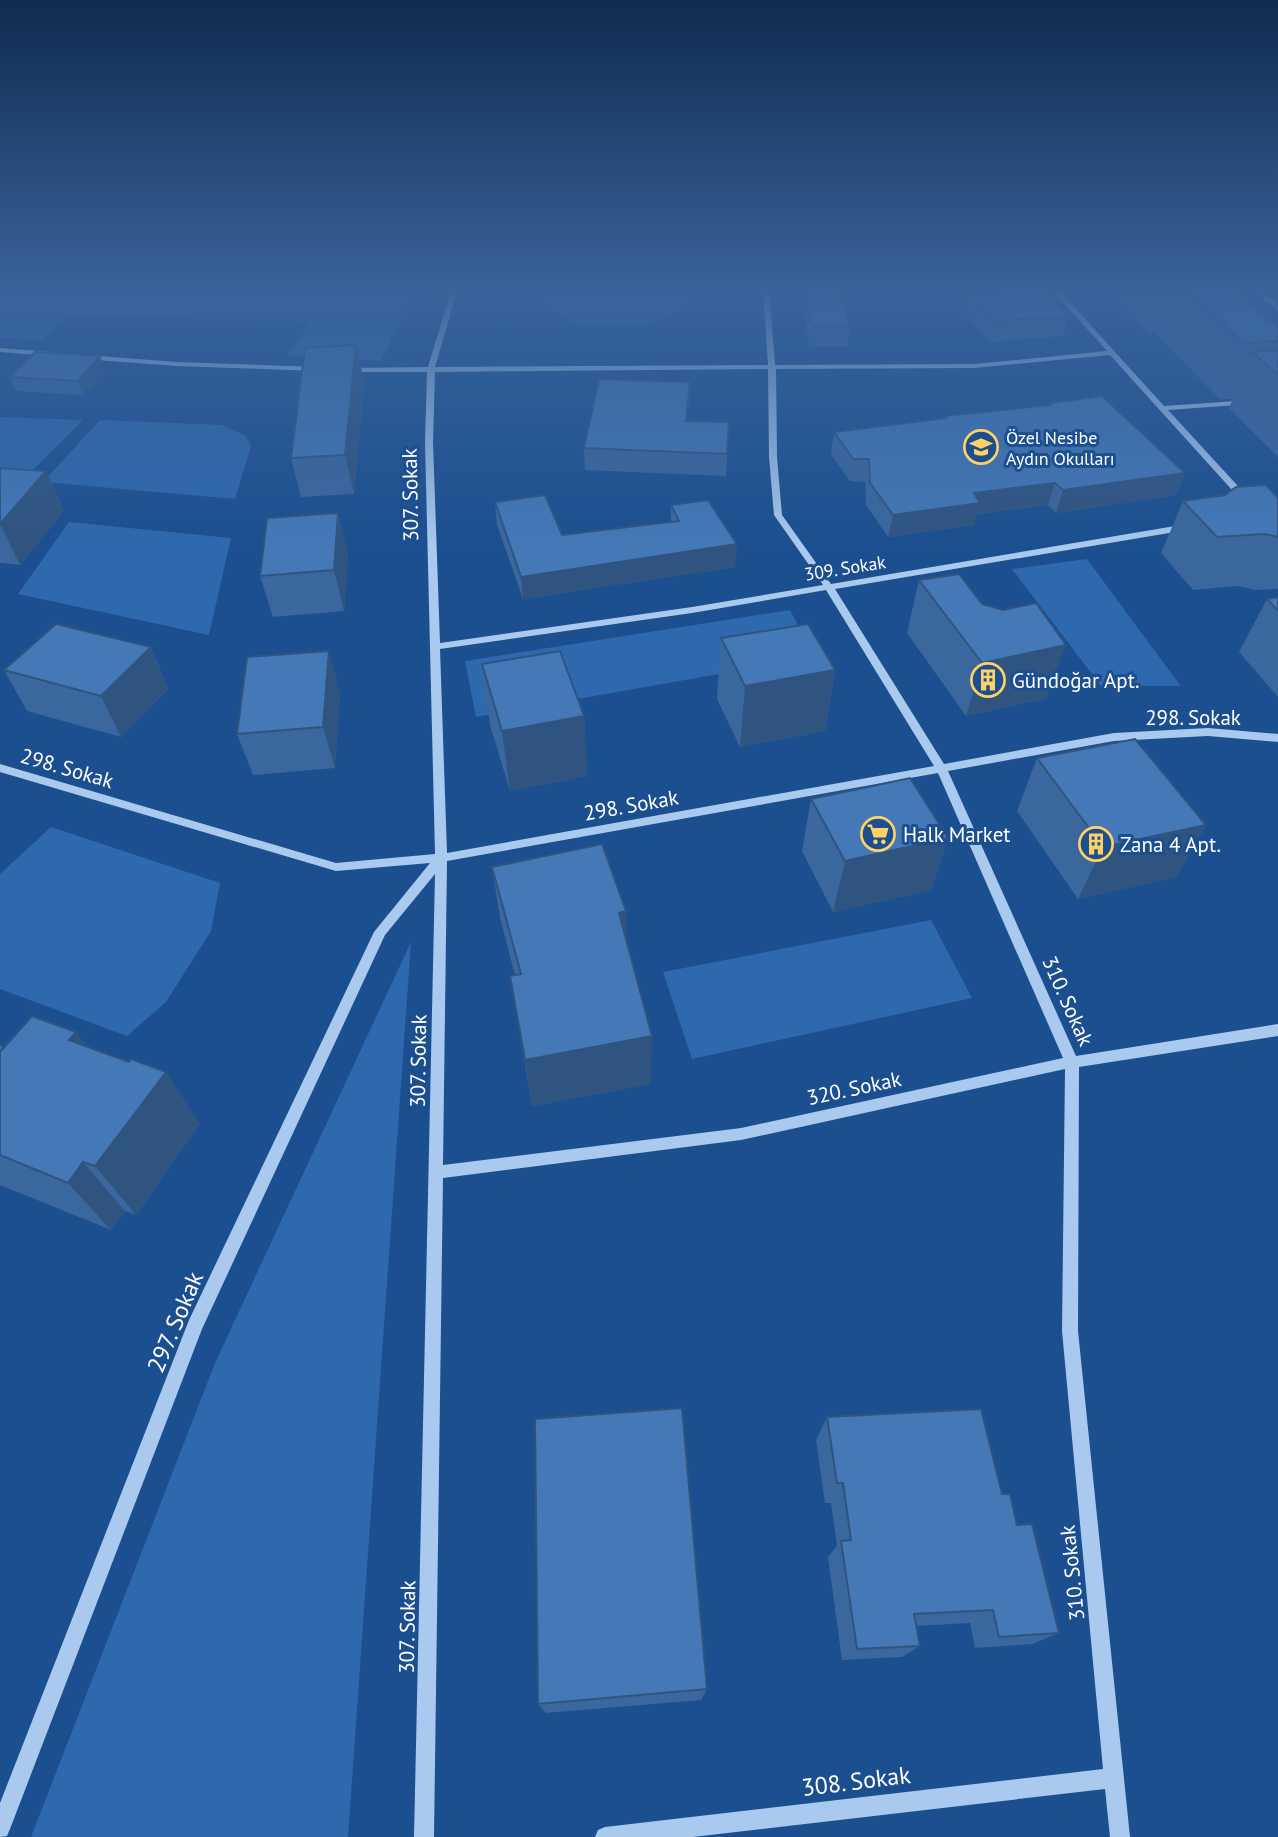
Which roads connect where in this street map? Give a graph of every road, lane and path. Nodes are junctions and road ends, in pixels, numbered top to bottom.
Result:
1 (431, 374) edge
2 (772, 374) edge
3 (1132, 374) edge
4 (1278, 400) edge
5 (1164, 408) junction
6 (1250, 505) edge
7 (1192, 526) edge
8 (830, 587) junction
9 (435, 647) junction
10 (1278, 738) edge
11 (0, 768) edge
12 (941, 768) junction
13 (441, 858) junction
14 (1278, 1030) edge
15 (1072, 1062) junction
16 (438, 1172) junction
17 (1114, 1777) junction
18 (0, 1829) edge
19 (424, 1837) edge
20 (605, 1837) edge
21 (1120, 1837) edge

1 - 9 street, 307. Sokak
2 - 8 street, 310. Sokak
3 - 5 street
4 - 5 street
5 - 6 street
7 - 8 street, 309. Sokak
8 - 9 street, 309. Sokak
8 - 12 street, 310. Sokak
9 - 13 street, 307. Sokak
10 - 12 street, 298. Sokak
11 - 13 street, 298. Sokak
12 - 13 street, 298. Sokak
12 - 15 street, 310. Sokak
13 - 16 street, 307. Sokak
13 - 18 street, 297. Sokak
14 - 15 street, 320. Sokak
15 - 16 street, 320. Sokak
15 - 17 street, 310. Sokak
16 - 19 street, 307. Sokak
17 - 20 street, 308. Sokak
17 - 21 street, 310. Sokak

